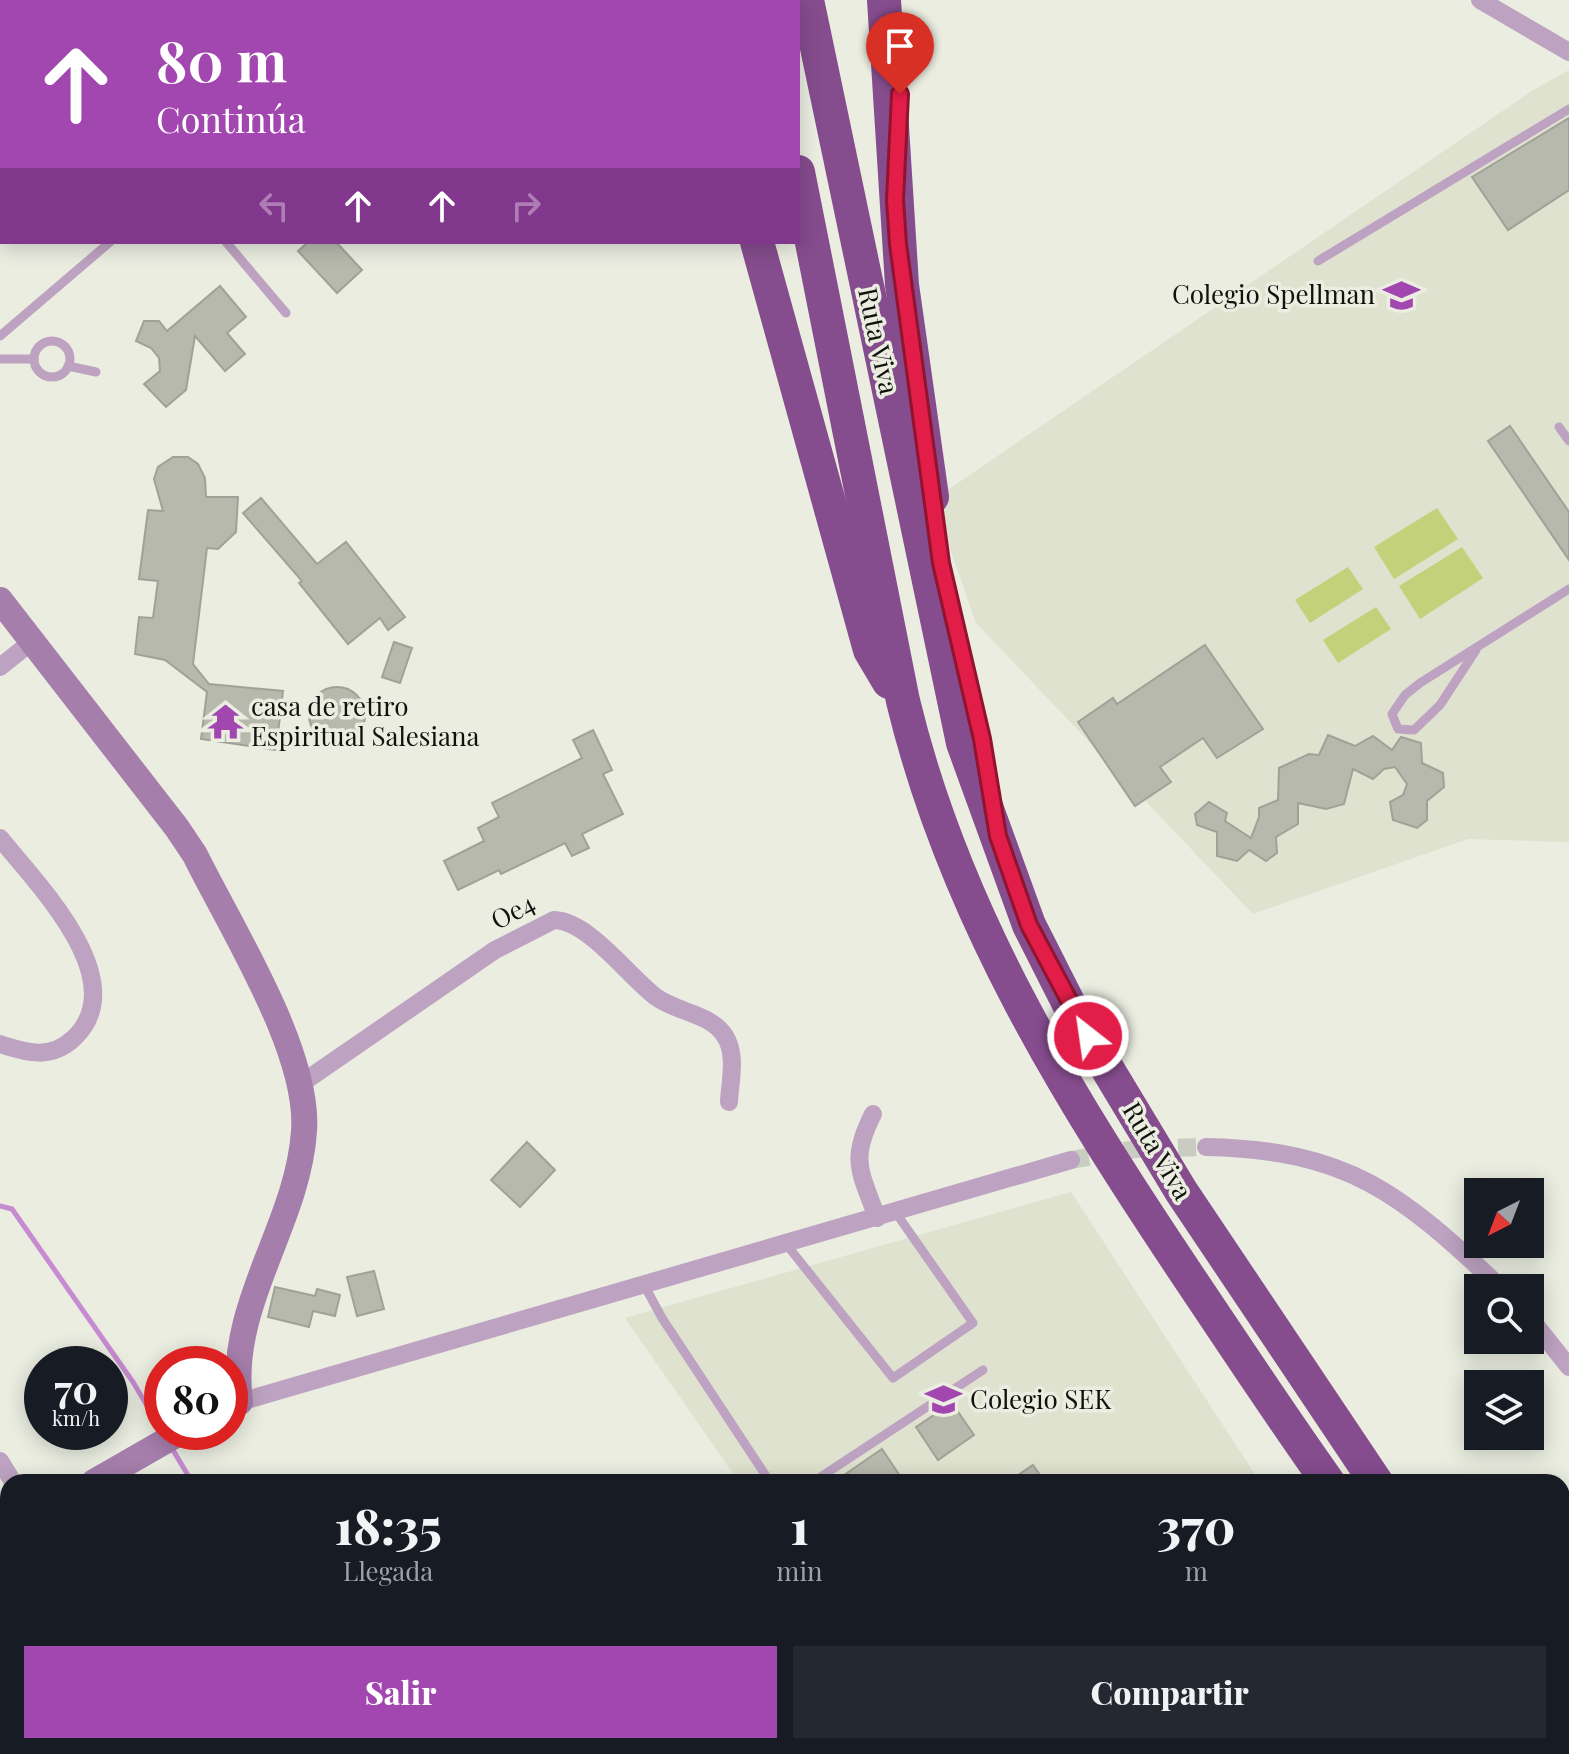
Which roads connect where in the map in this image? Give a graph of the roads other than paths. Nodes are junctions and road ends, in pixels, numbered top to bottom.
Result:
1 (807, 0) edge
2 (884, 0) edge
3 (898, 0) edge
4 (1480, 0) edge
5 (1569, 52) edge
6 (1569, 109) edge
7 (800, 182) edge
8 (895, 200) junction
9 (108, 244) edge
10 (228, 244) edge
11 (758, 244) edge
12 (1318, 261) dead end
13 (286, 313) dead end
14 (0, 336) edge
15 (0, 359) edge
16 (34, 359) junction
17 (68, 366) junction
18 (96, 372) dead end
19 (1559, 427) dead end
20 (1569, 441) edge
21 (1569, 589) edge
22 (4, 612) edge
23 (30, 643) junction
24 (1476, 650) junction
25 (0, 667) edge
26 (903, 701) junction
27 (998, 836) junction
28 (0, 838) edge
29 (0, 1044) edge
30 (302, 1083) junction
31 (729, 1102) dead end
32 (873, 1114) dead end
33 (1206, 1147) tunnel mouth
34 (1071, 1160) tunnel mouth
35 (896, 1213) junction
36 (877, 1218) junction
37 (786, 1244) junction
38 (1485, 1274) edge
39 (643, 1283) junction
40 (1544, 1336) edge
41 (240, 1346) edge
42 (1569, 1367) edge
43 (983, 1370) dead end
44 (248, 1401) edge
45 (150, 1450) edge
46 (108, 1474) edge
47 (765, 1474) edge
48 (825, 1474) edge
49 (1323, 1474) edge
50 (1371, 1474) edge

1 - 27 highway, Ruta Viva
2 - 8 highway
3 - 8 highway
4 - 5 street
6 - 12 lane
7 - 26 highway, Ruta Viva
8 - 27 highway
9 - 14 lane
10 - 13 lane
11 - 26 highway
15 - 16 lane
16 - 17 lane
16 - 17 lane
17 - 18 lane
19 - 20 lane
21 - 24 lane
22 - 23 street
23 - 25 street
23 - 30 street
24 - 24 lane
26 - 49 highway, Ruta Viva
27 - 50 highway, Ruta Viva
28 - 29 street
30 - 31 street, Oe4
30 - 41 street
32 - 36 street
33 - 38 street
34 - 35 street
35 - 36 street
35 - 37 lane
36 - 37 street
37 - 39 street
39 - 44 street
39 - 47 lane
40 - 42 street
43 - 48 lane
45 - 46 street

